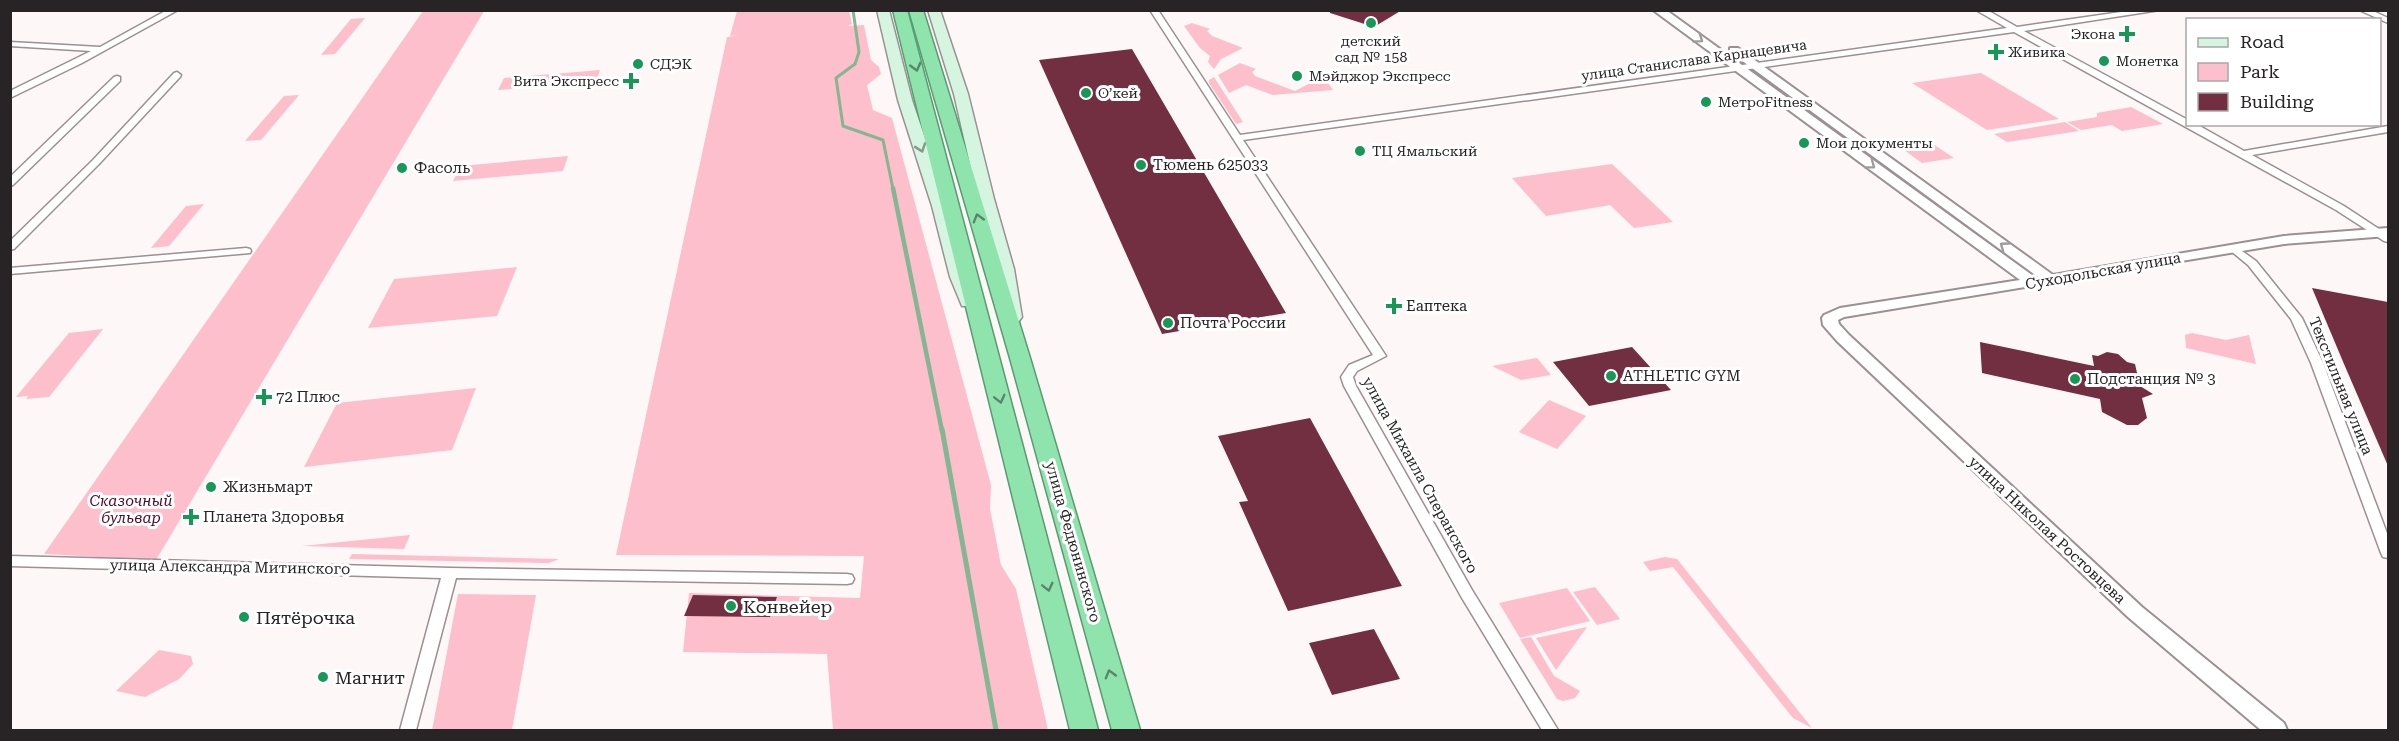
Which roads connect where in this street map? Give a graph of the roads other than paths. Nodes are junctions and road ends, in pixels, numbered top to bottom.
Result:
1 (174, 10) edge
2 (882, 10) edge
3 (900, 10) edge
4 (916, 10) edge
5 (934, 10) edge
6 (1154, 10) edge
7 (1658, 10) edge
8 (1677, 10) edge
9 (1980, 10) edge
10 (2156, 10) edge
11 (2362, 10) edge
12 (2381, 18) edge
13 (2015, 30) junction
14 (10, 44) edge
15 (101, 50) junction
16 (1756, 65) junction
17 (1739, 68) junction
18 (177, 75) dead end
19 (117, 79) dead end
20 (10, 95) edge
21 (2186, 123) edge
22 (2192, 126) edge
23 (2388, 129) edge
24 (1236, 138) junction
25 (2242, 154) junction
26 (10, 183) edge
27 (2385, 234) edge
28 (10, 247) edge
29 (2235, 249) junction
30 (246, 251) dead end
31 (10, 271) edge
32 (2051, 280) junction
33 (2033, 283) junction
34 (1830, 318) joint
35 (1019, 354) junction
36 (990, 362) junction
37 (2388, 553) edge
38 (10, 561) edge
39 (450, 573) junction
40 (847, 579) dead end
41 (408, 730) edge
42 (1084, 730) edge
43 (1126, 730) edge
44 (1550, 730) edge
45 (2276, 730) edge

1 - 15 street
2 -> 36 main road
3 -> 36 highway
35 -> 4 highway, улица Федюнинского
5 - 35 main road, улица Федюнинского
6 - 24 street, улица Михаила Сперанского
7 -> 17 street
8 - 16 street
9 - 13 street
10 - 13 street, улица Станислава Карнацевича
11 - 12 street
13 - 16 street, улица Станислава Карнацевича
13 - 21 street
14 - 15 street
15 - 20 street
16 - 17 street, улица Станислава Карнацевича
32 -> 16 street
17 - 24 street, улица Станислава Карнацевича
17 -> 33 street
18 - 28 street
19 - 26 street
22 - 25 street
23 - 25 street
24 - 44 street, улица Михаила Сперанского
25 - 27 street
27 - 29 street, Суходольская улица
29 - 32 street, Суходольская улица
29 - 37 street, Текстильная улица
30 - 31 street
32 - 33 street, Суходольская улица
33 - 34 street, Суходольская улица
34 - 45 street, улица Николая Ростовцева
43 -> 35 highway, улица Федюнинского
36 -> 42 highway
38 - 39 street, улица Александра Митинского
39 - 40 street, улица Александра Митинского
39 - 41 street

